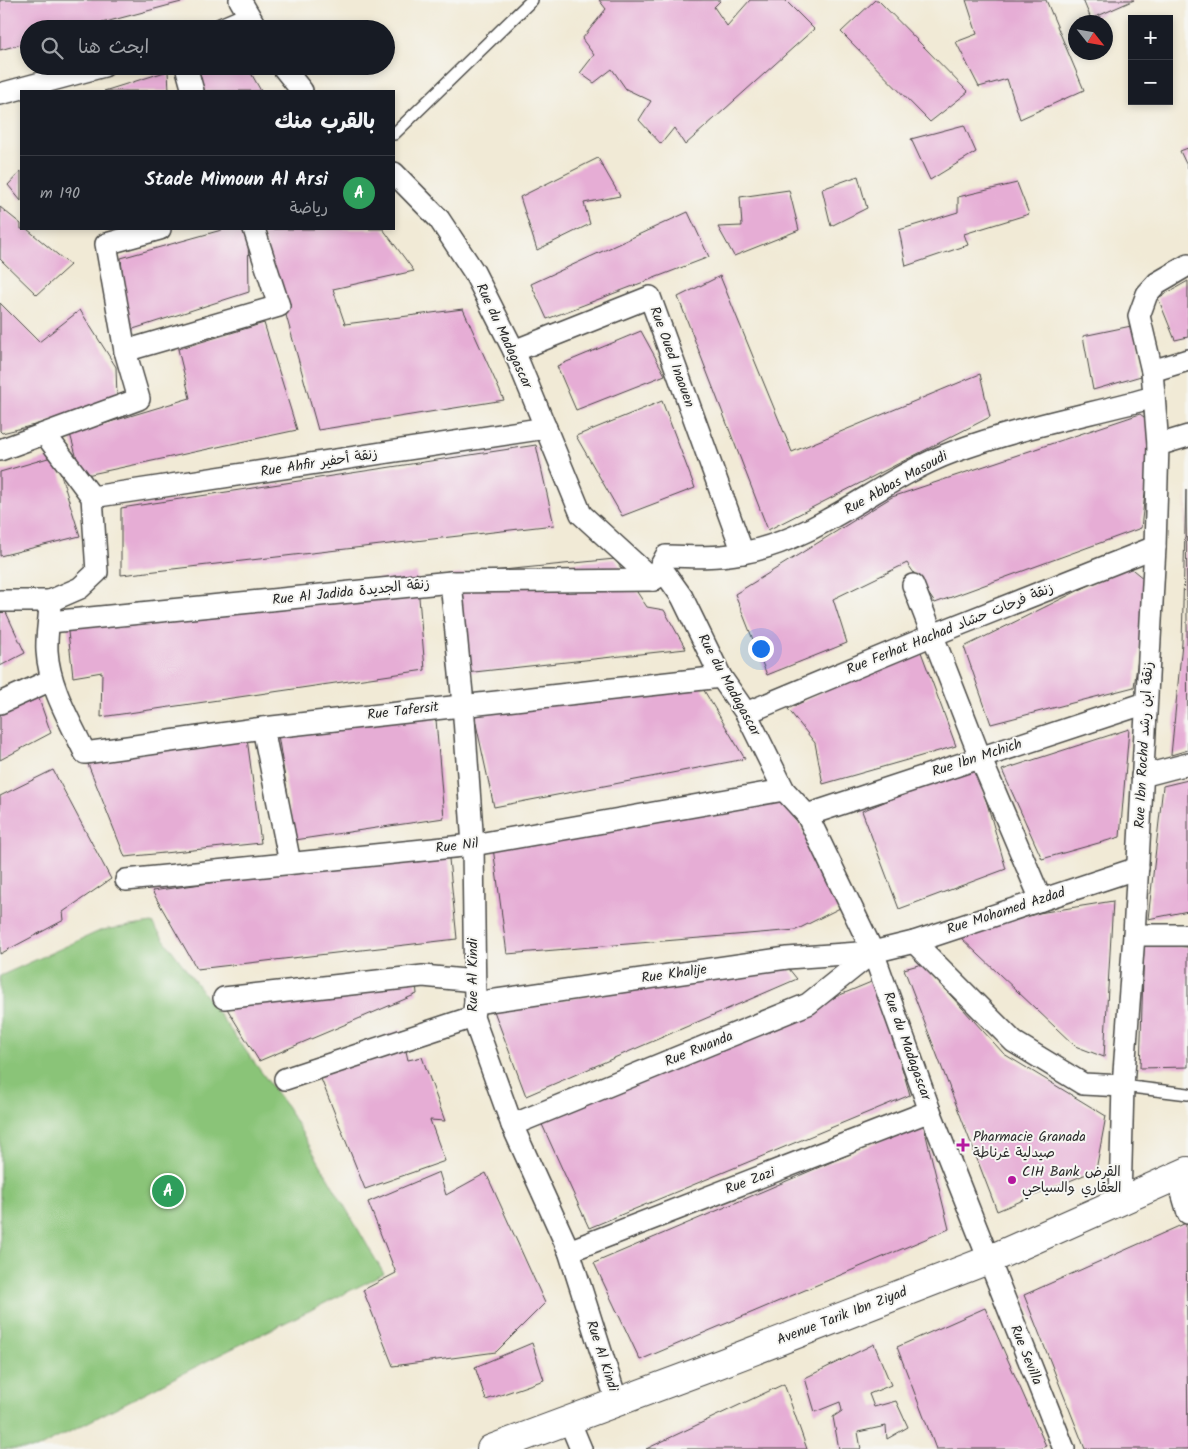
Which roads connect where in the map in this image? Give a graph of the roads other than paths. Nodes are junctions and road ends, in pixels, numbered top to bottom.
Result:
1 (532, 0) edge
2 (71, 75) edge
3 (189, 75) edge
4 (289, 75) edge
5 (193, 90) edge
6 (301, 90) edge
7 (0, 94) edge
8 (395, 133) edge
9 (395, 174) edge
10 (156, 230) edge
11 (254, 230) edge
12 (1188, 265) edge
13 (125, 351) junction
14 (514, 351) junction
15 (1188, 360) edge
16 (1152, 371) junction
17 (1154, 398) junction
18 (546, 428) junction
19 (45, 434) junction
20 (1188, 436) edge
21 (1158, 445) junction
22 (0, 450) edge
23 (92, 497) junction
24 (1155, 547) junction
25 (743, 553) junction
26 (653, 580) junction
27 (451, 582) junction
28 (913, 585) dead end
29 (0, 601) edge
30 (50, 611) junction
31 (933, 635) junction
32 (721, 677) junction
33 (51, 680) junction
34 (0, 703) edge
35 (1146, 703) junction
36 (463, 704) junction
37 (746, 713) junction
38 (263, 728) junction
39 (980, 757) junction
40 (1188, 764) edge
41 (1142, 776) junction
42 (784, 790) junction
43 (807, 815) junction
44 (472, 844) junction
45 (290, 863) junction
46 (1138, 868) junction
47 (126, 880) dead end
48 (1041, 900) junction
49 (1134, 934) junction
50 (1188, 935) edge
51 (914, 942) junction
52 (873, 952) junction
53 (475, 981) junction
54 (224, 998) dead end
55 (474, 1010) junction
56 (285, 1079) dead end
57 (1123, 1086) junction
58 (1188, 1094) edge
59 (930, 1111) junction
60 (512, 1125) junction
61 (1183, 1173) edge
62 (1120, 1200) junction
63 (1188, 1213) edge
64 (569, 1251) junction
65 (988, 1260) junction
66 (617, 1402) junction
67 (569, 1420) junction
68 (491, 1449) edge
69 (581, 1449) edge
70 (1064, 1449) edge

1 - 8 lane
2 - 7 street
3 - 5 street
4 - 6 street
9 - 14 street, Rue du Madagascar
10 - 13 street
11 - 13 street
12 - 16 street, Rue Ibn Rochd زنقة ابن رشد
13 - 19 street
14 - 18 street, Rue du Madagascar
14 - 25 street, Rue Oued Inaouen
15 - 16 street
16 - 17 street, Rue Ibn Rochd زنقة ابن رشد
17 - 21 street, Rue Ibn Rochd زنقة ابن رشد
17 - 25 street, Rue Abbas Masoudi
18 - 23 street, Rue Ahfir زنقة أحفير
18 - 26 street, Rue du Madagascar
19 - 22 street
19 - 23 street
20 - 21 street
21 - 24 street, Rue Ibn Rochd زنقة ابن رشد
23 - 30 street
24 - 31 street, Rue Ferhat Hachad زنقة فرحات حشاد
24 - 35 street, Rue Ibn Rochd زنقة ابن رشد
25 - 26 street, Rue Abbas Masoudi
26 - 27 street, Rue Al Jadida زنقة الجديدة
26 - 32 street, Rue du Madagascar
27 - 30 street, Rue Al Jadida زنقة الجديدة
27 - 36 street, Rue Al Kindi
28 - 31 street
29 - 30 street, Rue Al Jadida زنقة الجديدة
30 - 33 street
31 - 37 street, Rue Ferhat Hachad زنقة فرحات حشاد
31 - 39 street
32 - 36 street, Rue Tafersit
32 - 37 street, Rue du Madagascar
33 - 34 street
33 - 38 street, Rue Tafersit
35 - 39 street, Rue Ibn Mchich
35 - 41 street, Rue Ibn Rochd زنقة ابن رشد
36 - 38 street, Rue Tafersit
36 - 44 street, Rue Al Kindi
37 - 42 street, Rue du Madagascar
38 - 45 street
39 - 43 street, Rue Ibn Mchich
39 - 48 street
40 - 41 street
41 - 46 street, Rue Ibn Rochd زنقة ابن رشد
42 - 43 street, Rue du Madagascar
42 - 44 street, Rue Nil
43 - 52 street, Rue du Madagascar
44 - 45 street, Rue Nil
44 - 53 street, Rue Al Kindi
45 - 47 street, Rue Nil
46 - 48 street, Rue Mohamed Azdad
46 - 49 street, Rue Ibn Rochd زنقة ابن رشد
48 - 51 street, Rue Mohamed Azdad
49 - 50 street
49 - 57 street, Rue Ibn Rochd زنقة ابن رشد
51 - 52 street, Rue Mohamed Azdad
51 - 57 street
52 - 55 street, Rue Khalije
52 - 59 street, Rue du Madagascar
52 - 60 street, Rue Rwanda
53 - 54 street
53 - 55 street, Rue Al Kindi
55 - 56 street, Rue Khalije
55 - 60 street, Rue Al Kindi
57 - 58 lane
57 - 62 street, Rue Ibn Rochd زنقة ابن رشد
59 - 64 street, Rue Zazi
59 - 65 street, Rue du Madagascar
60 - 64 street, Rue Al Kindi
61 - 62 street, Avenue Tarik Ibn Ziyad
61 - 63 street
62 - 65 street, Avenue Tarik Ibn Ziyad
64 - 66 street, Rue Al Kindi
65 - 66 street, Avenue Tarik Ibn Ziyad
65 - 70 street, Rue Sevilla
66 - 67 street, Avenue Tarik Ibn Ziyad
67 - 68 street, Avenue Tarik Ibn Ziyad
67 - 69 street

